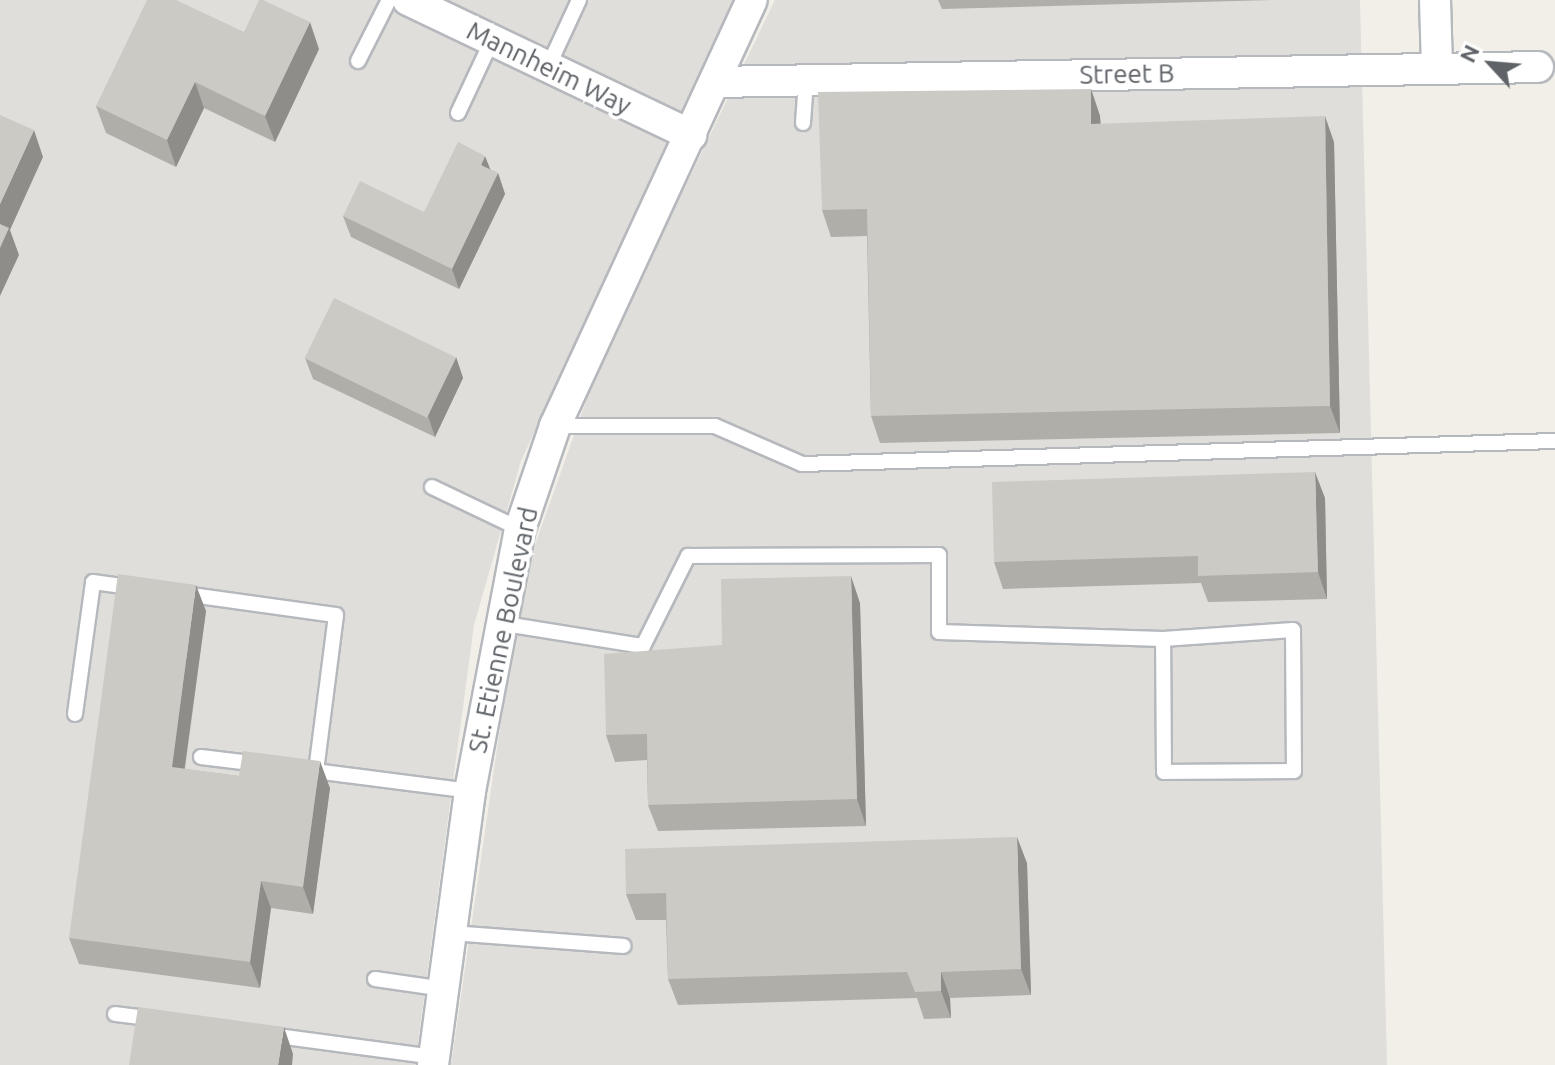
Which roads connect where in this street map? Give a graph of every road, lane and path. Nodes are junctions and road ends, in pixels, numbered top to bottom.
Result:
1 (389, 0) edge
2 (408, 0) edge
3 (579, 0) edge
4 (752, 0) edge
5 (1435, 0) edge
6 (492, 40) junction
7 (358, 61) dead end
8 (548, 67) junction
9 (1538, 67) dead end
10 (1437, 68) junction
11 (806, 80) junction
12 (715, 82) junction
13 (458, 113) dead end
14 (803, 123) dead end
15 (691, 135) junction
16 (555, 426) junction
17 (1555, 441) edge
18 (432, 487) dead end
19 (520, 529) junction
20 (499, 623) junction
21 (1163, 639) junction
22 (75, 714) dead end
23 (201, 757) dead end
24 (316, 771) junction
25 (470, 791) junction
26 (452, 933) junction
27 (624, 946) dead end
28 (375, 979) dead end
29 (444, 989) junction
30 (115, 1014) dead end
31 (174, 1022) edge
32 (249, 1032) edge
33 (433, 1061) edge

1 - 7 lane
2 - 6 street, Mannheim Way
3 - 8 lane
4 - 12 street, St. Etienne Boulevard
5 - 10 street
6 - 8 street, Mannheim Way
6 - 13 lane
8 - 15 street, Mannheim Way
9 - 10 street, Street B
10 - 11 street, Street B
11 - 12 street, Street B
11 - 14 lane
12 - 15 street, St. Etienne Boulevard
15 - 16 street, St. Etienne Boulevard
16 - 17 lane
16 - 19 street, St. Etienne Boulevard
18 - 19 lane
19 - 20 street, St. Etienne Boulevard
20 - 21 lane
20 - 25 street, St. Etienne Boulevard
21 - 21 lane
22 - 24 lane
23 - 24 lane
24 - 25 lane
25 - 26 street, St. Etienne Boulevard
26 - 27 lane
26 - 29 street, St. Etienne Boulevard
28 - 29 lane
29 - 33 street, St. Etienne Boulevard
30 - 31 lane
32 - 33 lane

